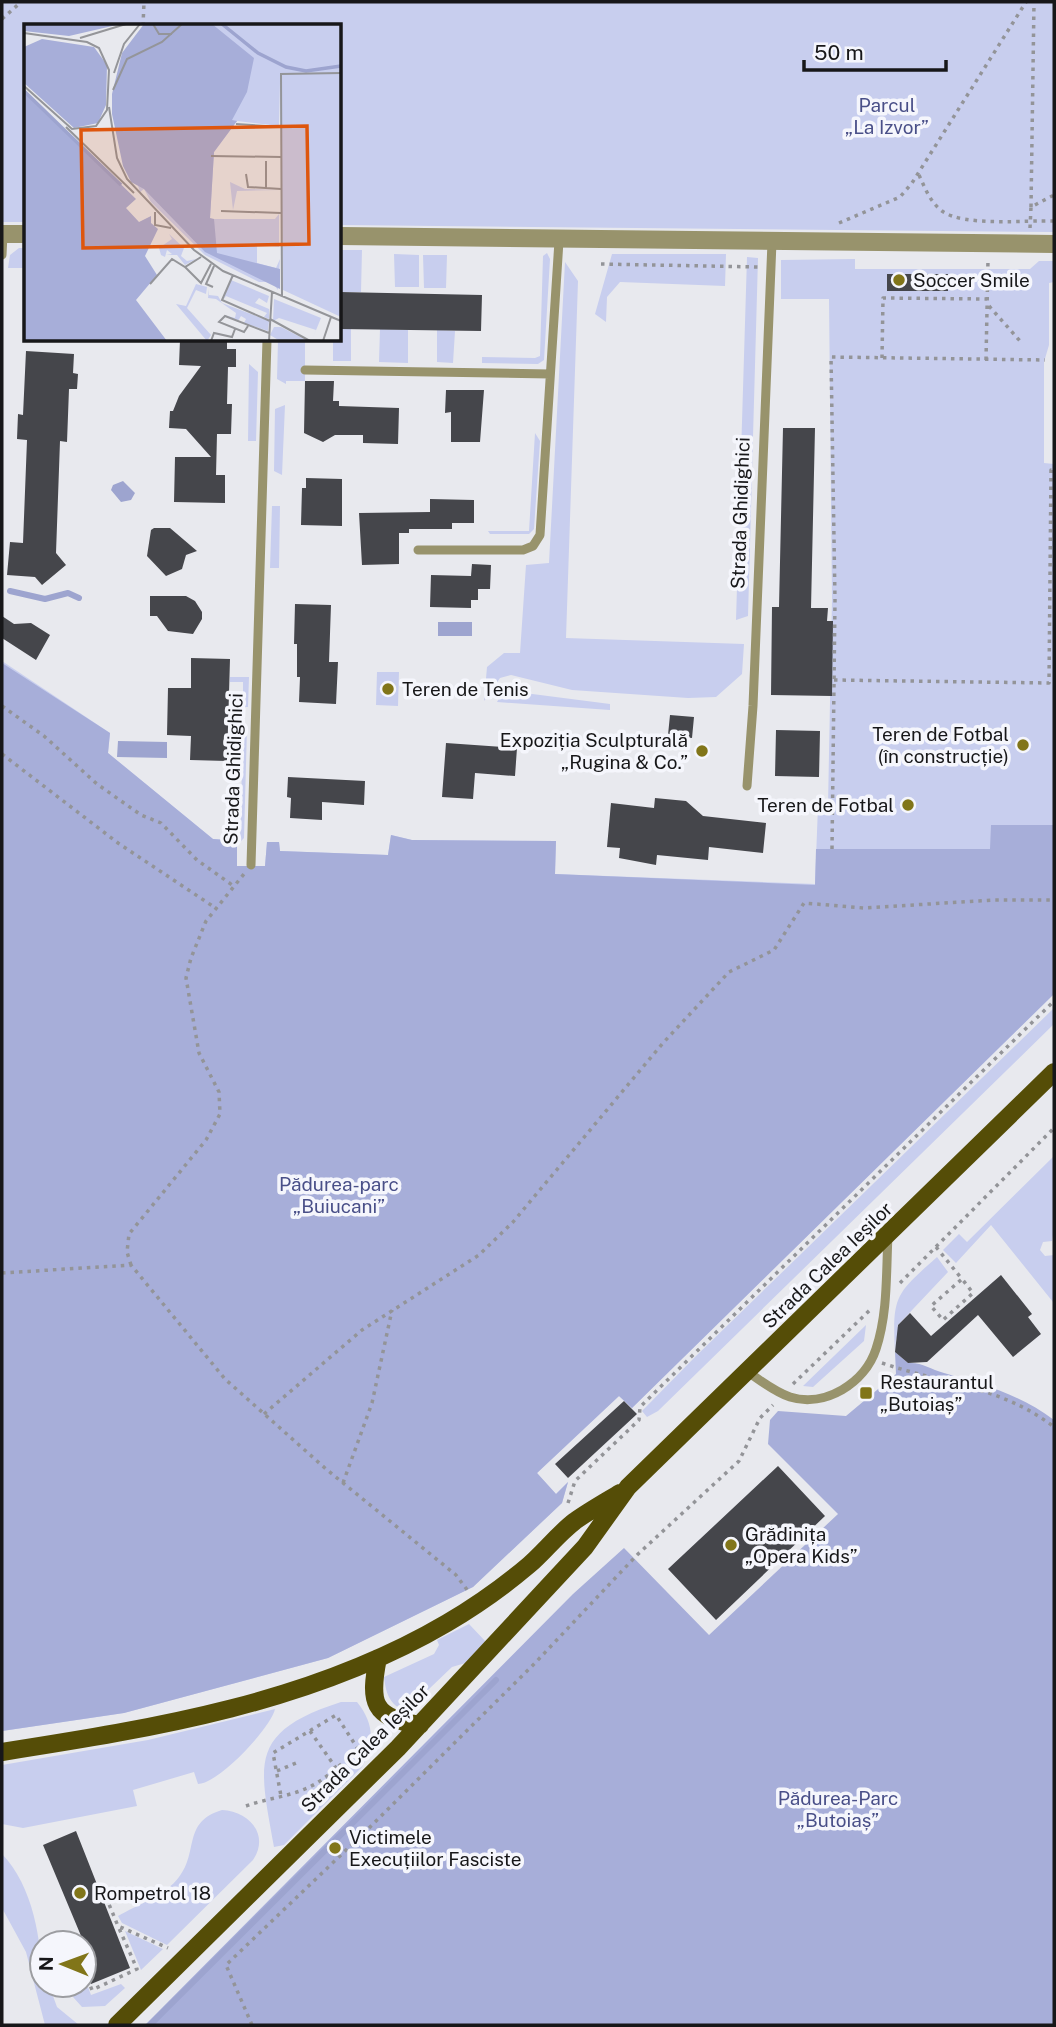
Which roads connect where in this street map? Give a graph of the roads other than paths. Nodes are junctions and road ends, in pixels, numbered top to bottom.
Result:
1 (2, 234) edge
2 (24, 234) edge
3 (341, 236) edge
4 (559, 241) junction
5 (772, 242) junction
6 (1054, 244) edge
7 (2, 256) edge
8 (267, 341) edge
9 (305, 370) dead end
10 (551, 374) junction
11 (418, 550) dead end
12 (747, 786) dead end
13 (251, 864) road end
14 (1054, 1072) edge
15 (888, 1235) junction
16 (748, 1373) junction
17 (628, 1487) junction
18 (378, 1658) junction
19 (420, 1725) junction
20 (2, 1752) edge
21 (117, 2025) edge

1 - 2 street
1 - 7 lane
3 - 4 street
4 - 5 street
4 - 10 lane
5 - 6 street
5 - 12 lane, Strada Ghidighici
8 - 13 lane, Strada Ghidighici
9 - 10 lane
10 - 11 lane
14 - 15 main road, Strada Calea Ieșilor
15 - 16 main road, Strada Calea Ieșilor
15 - 16 lane
16 - 17 main road, Strada Calea Ieșilor
17 - 18 main road, Strada Calea Ieșilor
17 - 19 main road, Strada Calea Ieșilor
18 - 19 main road
18 - 20 main road, Strada Calea Ieșilor
19 - 21 main road, Strada Calea Ieșilor

